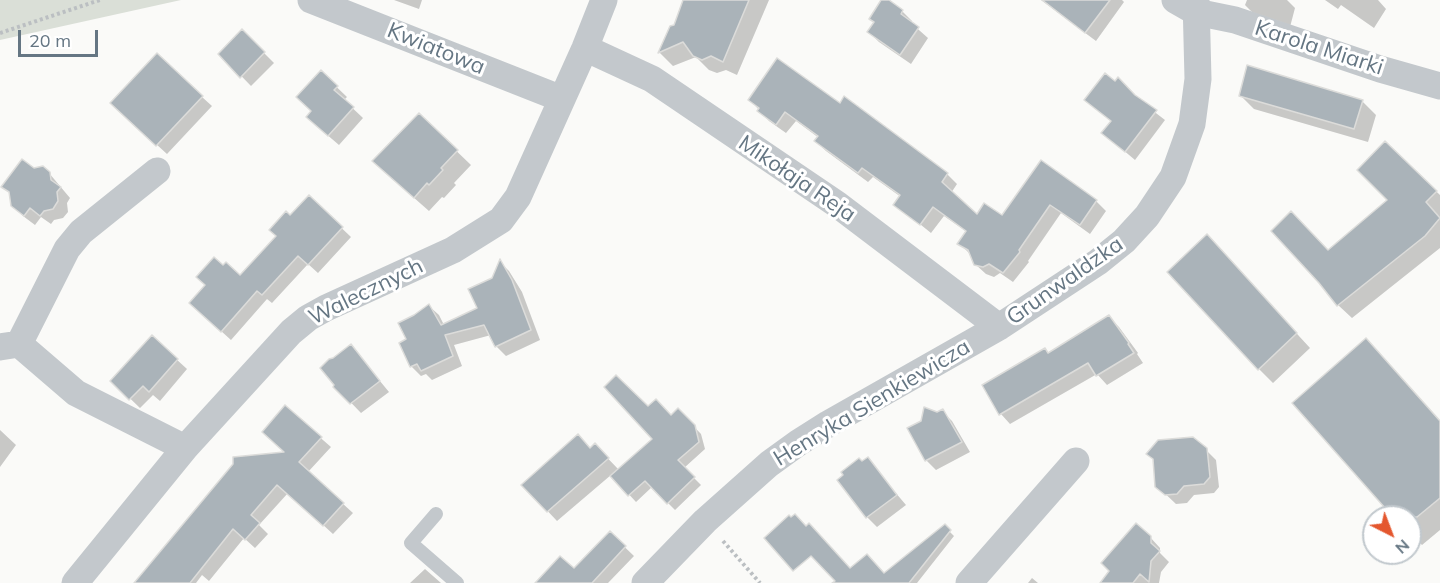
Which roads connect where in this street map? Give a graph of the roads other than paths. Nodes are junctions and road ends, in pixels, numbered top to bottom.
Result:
1 (311, 0) edge
2 (604, 0) edge
3 (1196, 3) edge
4 (585, 48) junction
5 (1440, 86) edge
6 (562, 99) junction
7 (157, 171) dead end
8 (999, 327) junction
9 (9, 345) edge
10 (185, 448) junction
11 (1076, 461) dead end
12 (436, 514) dead end
13 (75, 583) edge
14 (457, 583) edge
15 (645, 583) edge
16 (969, 583) edge

1 - 6 street, Kwiatowa
2 - 4 street, Walecznych
3 - 5 street, Karola Miarki
3 - 8 street, Grunwaldzka
4 - 6 street, Walecznych
4 - 8 street, Mikołaja Reja
6 - 10 street, Walecznych
7 - 9 street
8 - 15 street, Henryka Sienkiewicza
9 - 10 street
10 - 13 street, Walecznych
11 - 16 street
12 - 14 lane

